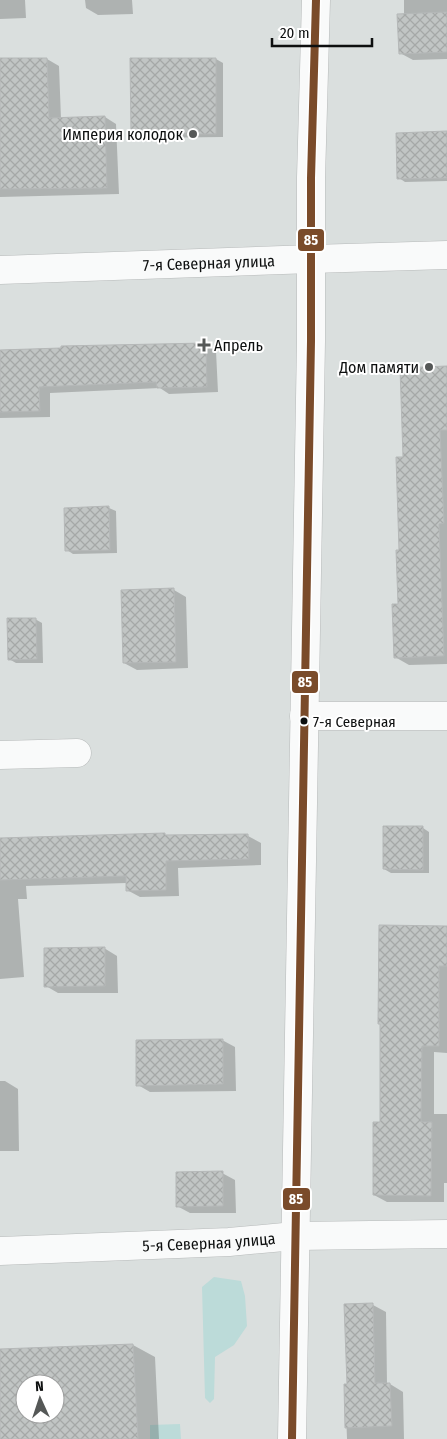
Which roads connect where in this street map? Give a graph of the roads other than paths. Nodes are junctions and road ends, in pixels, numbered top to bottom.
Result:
1 (316, 0) edge
2 (447, 255) edge
3 (312, 259) junction
4 (0, 270) edge
5 (304, 716) junction
6 (447, 716) edge
7 (76, 754) dead end
8 (0, 755) edge
9 (447, 1234) edge
10 (295, 1236) junction
11 (0, 1252) edge
12 (292, 1439) edge

1 - 3 main road
2 - 3 main road, 7-я Северная улица
3 - 4 main road, 7-я Северная улица
3 - 5 main road
5 - 6 main road
5 - 10 main road
7 - 8 main road
9 - 10 main road, 5-я Северная улица
10 - 11 main road, 5-я Северная улица
10 - 12 main road

